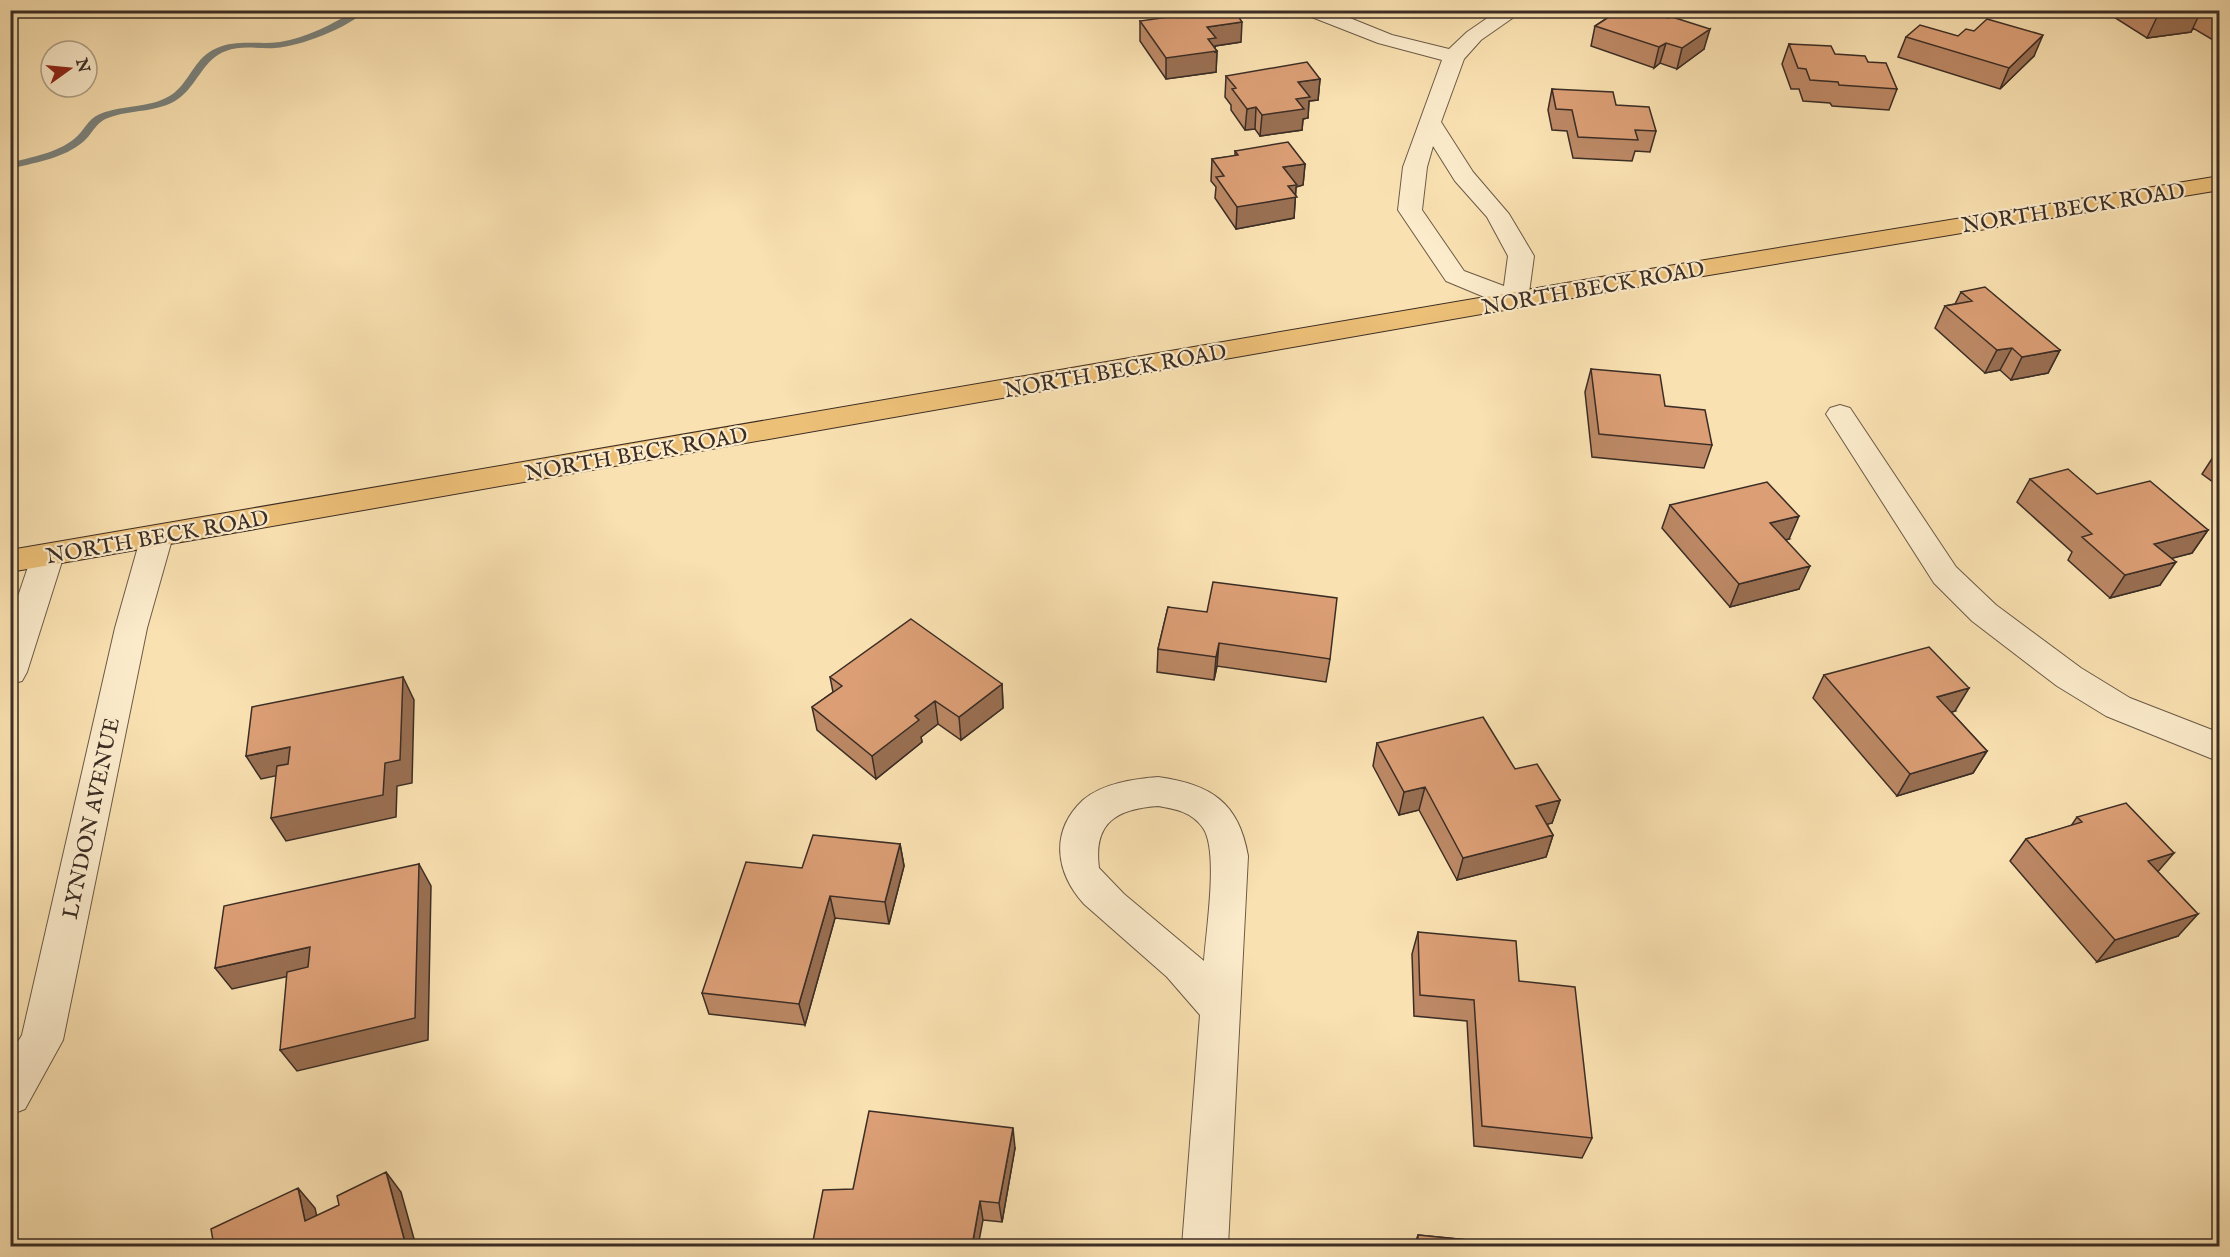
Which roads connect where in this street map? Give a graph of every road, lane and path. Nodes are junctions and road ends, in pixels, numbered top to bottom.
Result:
1 (1311, 10) edge
2 (1514, 10) edge
3 (1454, 57) junction
4 (1431, 123) junction
5 (2220, 183) edge
6 (1515, 300) junction
7 (1840, 414) dead end
8 (157, 536) junction
9 (48, 555) junction
10 (10, 561) edge
11 (10, 672) edge
12 (2220, 748) edge
13 (1220, 1009) junction
14 (10, 1095) edge
15 (1205, 1246) edge

1 - 3 street
2 - 3 street
3 - 4 street
4 - 6 street
4 - 6 street
5 - 6 main road, NORTH BECK ROAD
6 - 8 main road, NORTH BECK ROAD
7 - 12 street
8 - 9 main road, NORTH BECK ROAD
8 - 14 street, LYNDON AVENUE
9 - 10 main road, NORTH BECK ROAD
9 - 11 street
13 - 13 street
13 - 15 street

